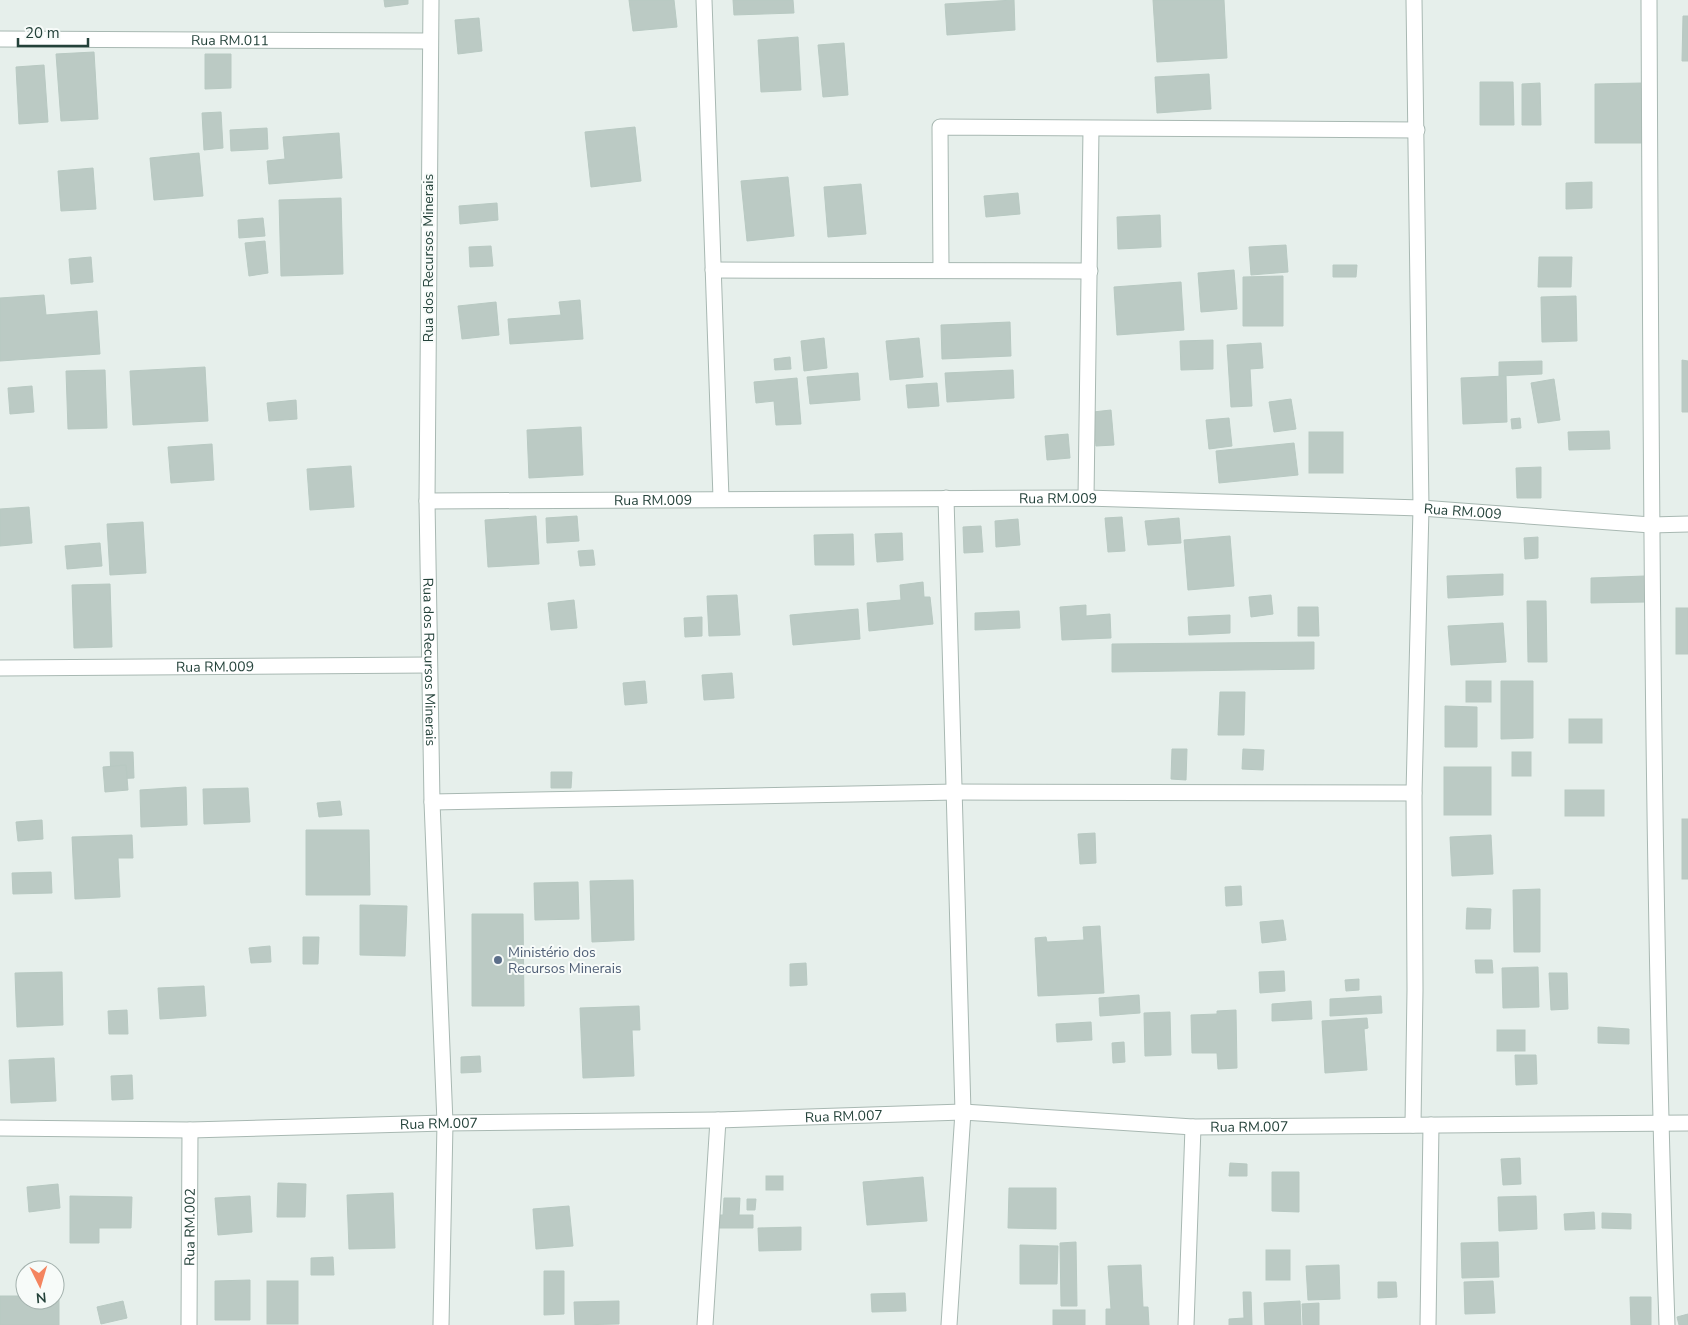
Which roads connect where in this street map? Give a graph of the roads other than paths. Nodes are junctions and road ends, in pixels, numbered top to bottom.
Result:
1 (431, 0) edge
2 (704, 0) edge
3 (1414, 0) edge
4 (1649, 0) edge
5 (0, 39) edge
6 (430, 41) junction
7 (1090, 130) junction
8 (1417, 130) junction
9 (713, 270) junction
10 (941, 270) junction
11 (1090, 271) junction
12 (721, 498) junction
13 (946, 498) junction
14 (1086, 498) junction
15 (427, 501) junction
16 (1421, 508) junction
17 (1688, 524) edge
18 (1652, 525) junction
19 (429, 665) junction
20 (0, 668) edge
21 (956, 792) junction
22 (1414, 793) junction
23 (432, 802) junction
24 (963, 1112) junction
25 (718, 1120) junction
26 (1660, 1123) junction
27 (1688, 1123) edge
28 (444, 1124) junction
29 (1413, 1125) junction
30 (1431, 1125) junction
31 (1193, 1127) junction
32 (0, 1128) edge
33 (190, 1130) junction
34 (189, 1325) edge
35 (442, 1325) edge
36 (704, 1325) edge
37 (949, 1325) edge
38 (1186, 1325) edge
39 (1428, 1325) edge
40 (1667, 1325) edge

1 - 6 street, Rua dos Recursos Minerais
2 - 9 street
3 - 8 street
4 - 18 street
5 - 6 street, Rua RM.011
6 - 15 street, Rua dos Recursos Minerais
7 - 8 street
7 - 10 street
7 - 11 street
8 - 16 street
9 - 10 street
9 - 12 street
10 - 11 street
11 - 14 street
12 - 13 street, Rua RM.009
12 - 15 street, Rua RM.009
13 - 14 street, Rua RM.009
13 - 21 street
14 - 16 street, Rua RM.009
15 - 19 street, Rua dos Recursos Minerais
16 - 18 street, Rua RM.009
16 - 22 street
17 - 18 street, Rua RM.009
18 - 26 street
19 - 20 street, Rua RM.009
19 - 23 street, Rua dos Recursos Minerais
21 - 22 street
21 - 23 street
21 - 24 street
22 - 29 street
23 - 28 street, Rua dos Recursos Minerais
24 - 25 street, Rua RM.007
24 - 31 street, Rua RM.007
24 - 37 street
25 - 28 street, Rua RM.007
25 - 36 street
26 - 27 street, Rua RM.007
26 - 30 street, Rua RM.007
26 - 40 street
28 - 33 street, Rua RM.007
28 - 35 street, Rua dos Recursos Minerais
29 - 30 street, Rua RM.007
29 - 31 street, Rua RM.007
30 - 39 street
31 - 38 street
32 - 33 street, Rua RM.007
33 - 34 street, Rua RM.002

